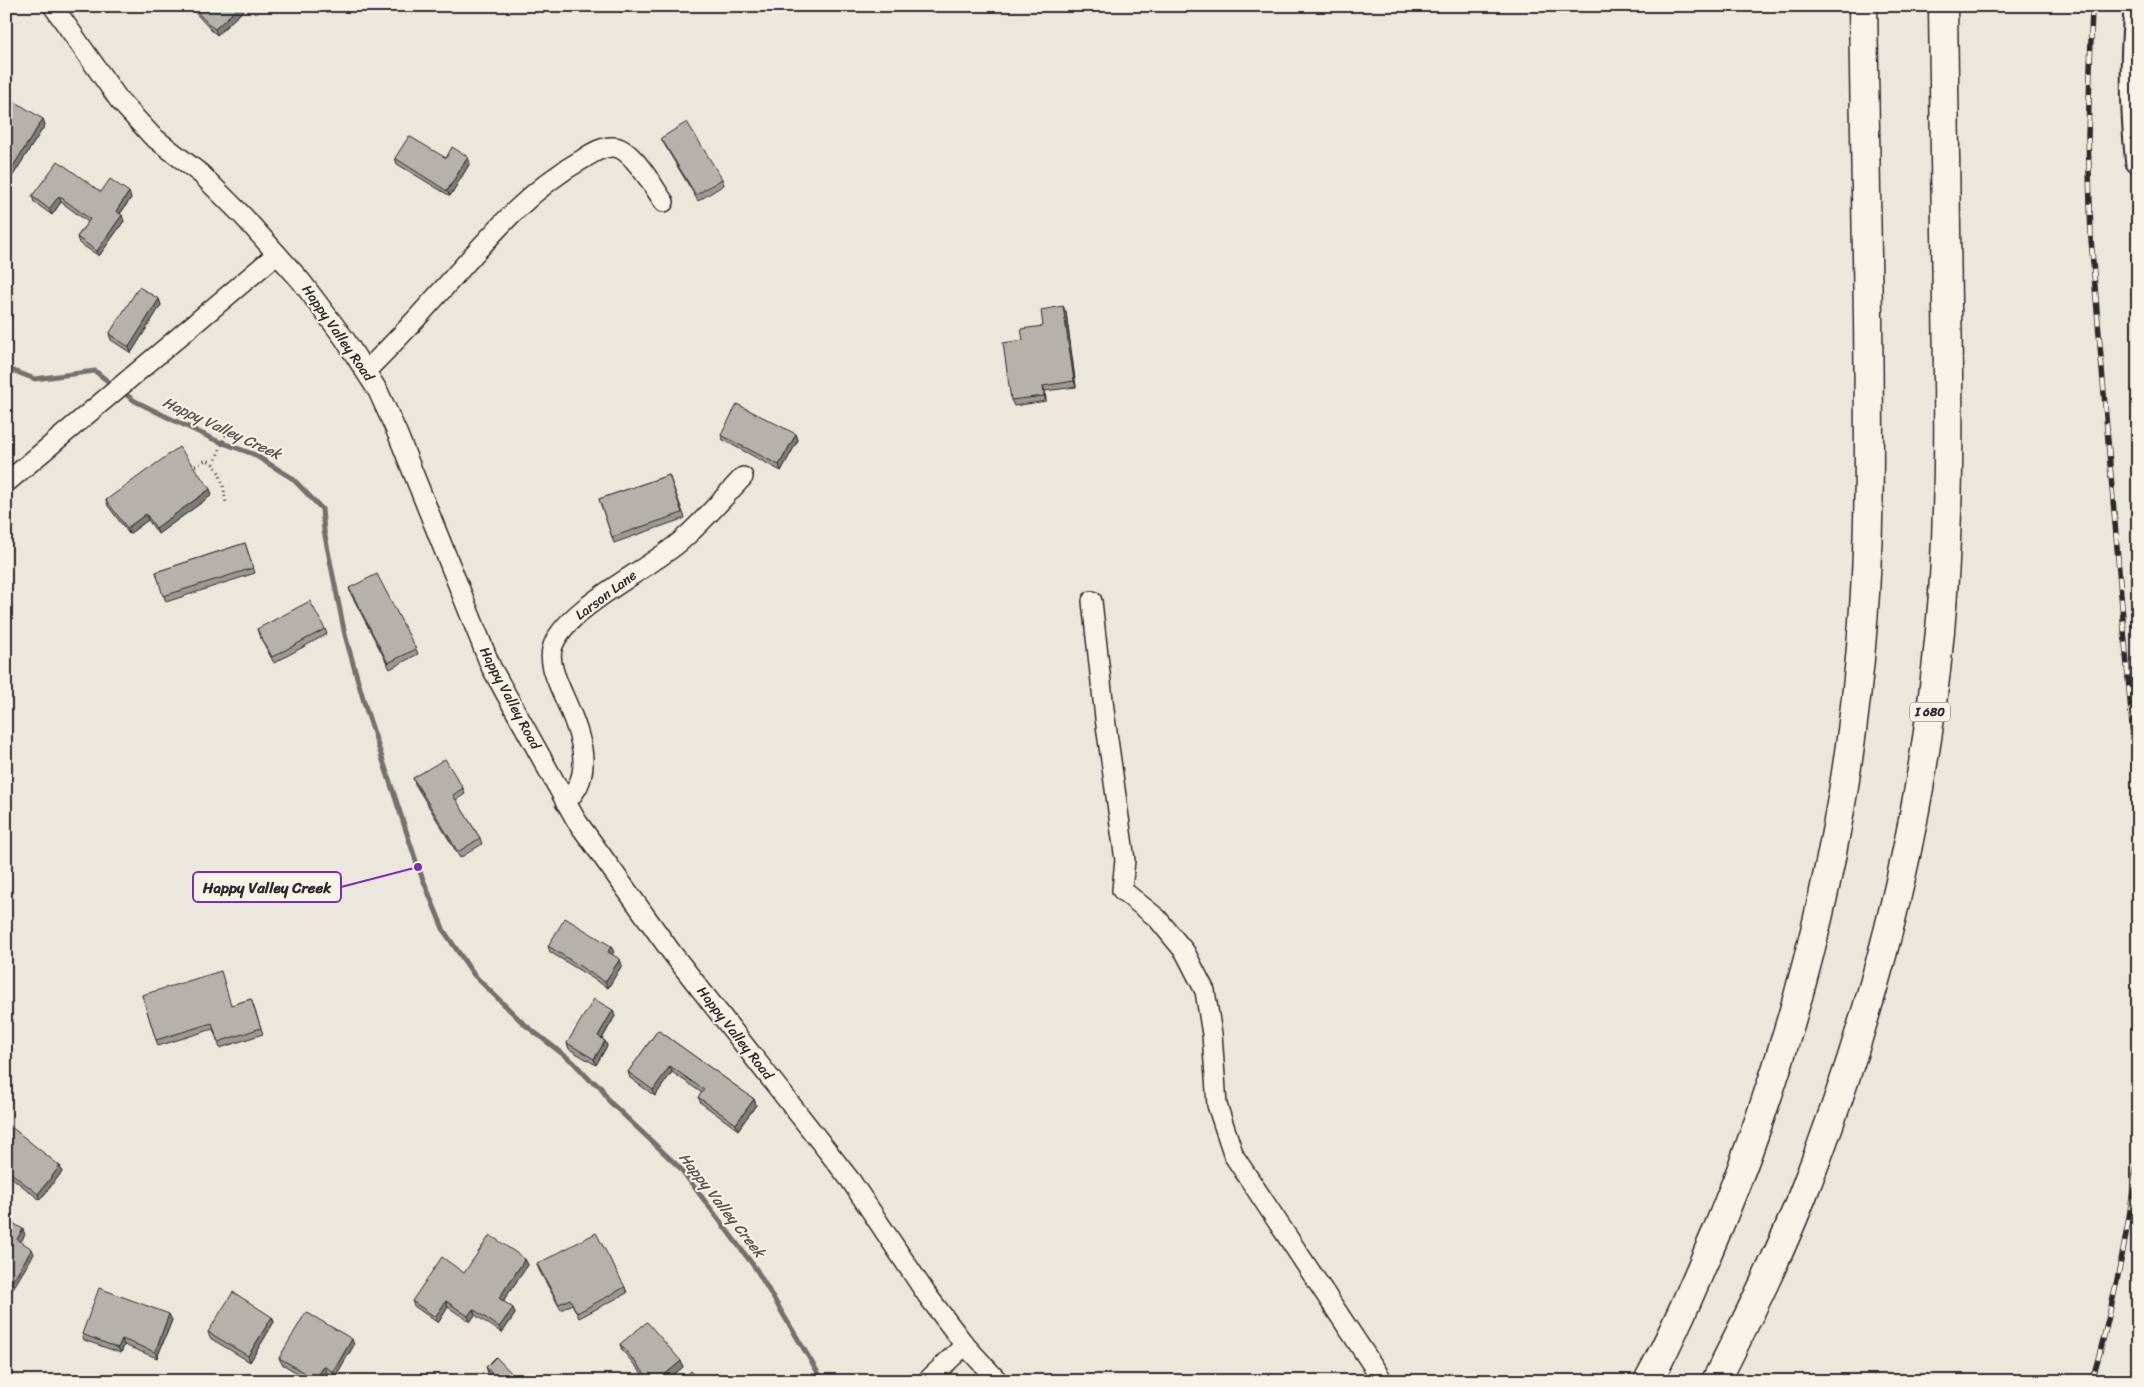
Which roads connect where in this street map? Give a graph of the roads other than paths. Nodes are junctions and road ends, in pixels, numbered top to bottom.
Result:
1 (53, 6) edge
2 (1863, 6) edge
3 (1943, 6) edge
4 (2137, 6) edge
5 (2138, 161) edge
6 (664, 202) dead end
7 (277, 254) junction
8 (366, 371) junction
9 (743, 477) dead end
10 (6, 483) edge
11 (1092, 601) dead end
12 (565, 802) junction
13 (965, 1345) junction
14 (928, 1381) edge
15 (998, 1381) edge
16 (1383, 1381) edge
17 (1648, 1381) edge
18 (1716, 1381) edge

1 - 7 street, Happy Valley Road
2 - 17 highway
3 - 18 highway, I 680
4 - 5 main road
6 - 8 street
7 - 8 street, Happy Valley Road
7 - 10 street
8 - 12 street, Happy Valley Road
9 - 12 street, Larson Lane
11 - 16 street
12 - 13 street, Happy Valley Road
13 - 14 street
13 - 15 street, Happy Valley Road

